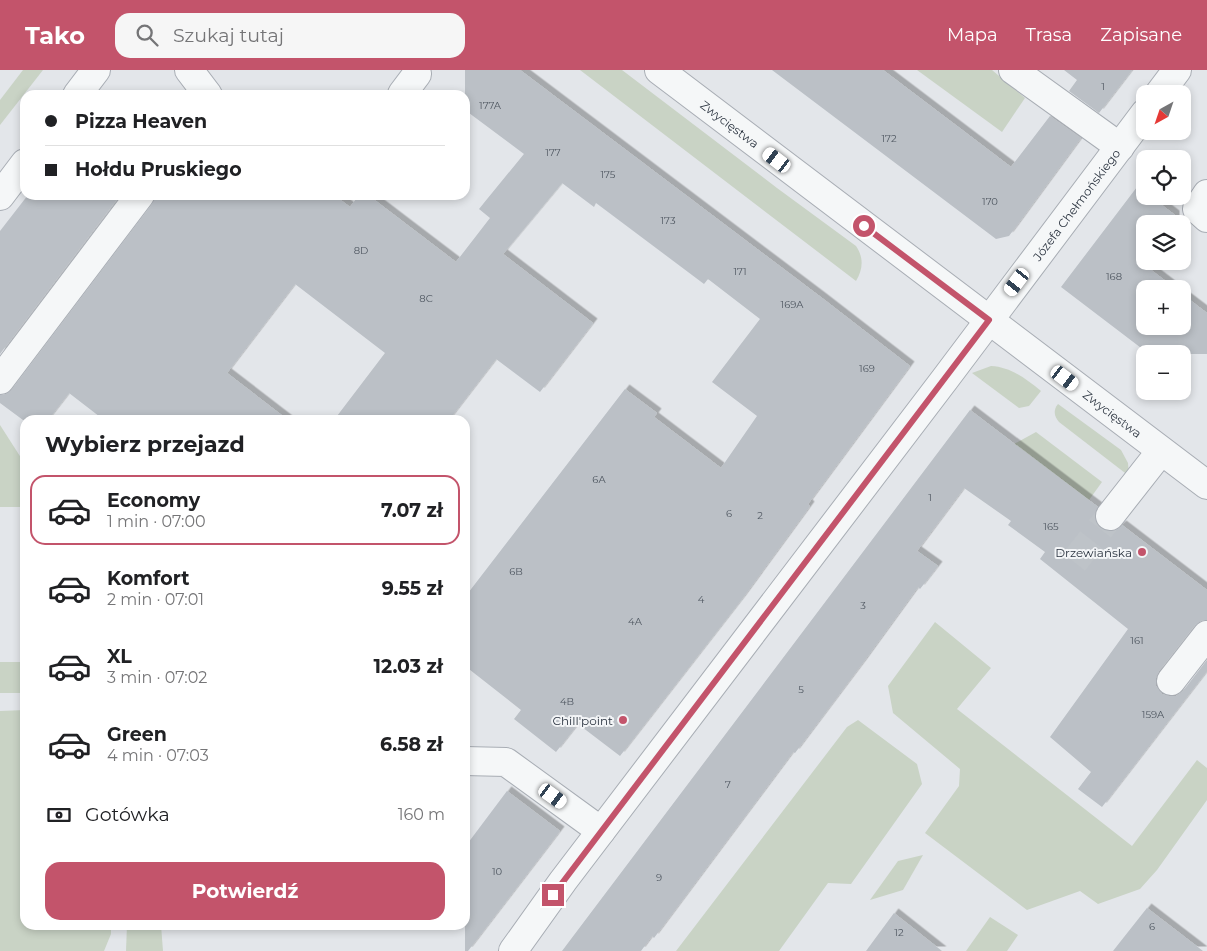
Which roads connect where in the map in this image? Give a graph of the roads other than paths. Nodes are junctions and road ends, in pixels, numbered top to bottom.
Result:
1 (96, 70) edge
2 (189, 70) edge
3 (659, 70) edge
4 (1013, 70) edge
5 (1177, 70) edge
6 (1166, 85) edge
7 (81, 90) edge
8 (204, 90) edge
9 (1136, 125) edge
10 (1120, 147) junction
11 (20, 170) edge
12 (1207, 194) edge
13 (0, 196) edge
14 (136, 200) edge
15 (1207, 218) edge
16 (989, 320) junction
17 (0, 380) edge
18 (1161, 450) junction
19 (1207, 485) edge
20 (1110, 516) tunnel mouth
21 (1207, 635) edge
22 (1171, 681) dead end
23 (470, 761) edge
24 (601, 832) junction
25 (514, 951) edge

1 - 7 street
2 - 8 street
3 - 16 street, Zwycięstwa
4 - 10 street
5 - 6 street
9 - 10 street, Józefa Chełmońskiego
10 - 16 street, Józefa Chełmońskiego
11 - 13 street
12 - 15 street
14 - 17 street
16 - 18 street, Zwycięstwa
16 - 24 street, Józefa Chełmońskiego
18 - 19 street, Zwycięstwa
18 - 20 street
21 - 22 street
23 - 24 street
24 - 25 street, Józefa Chełmońskiego

